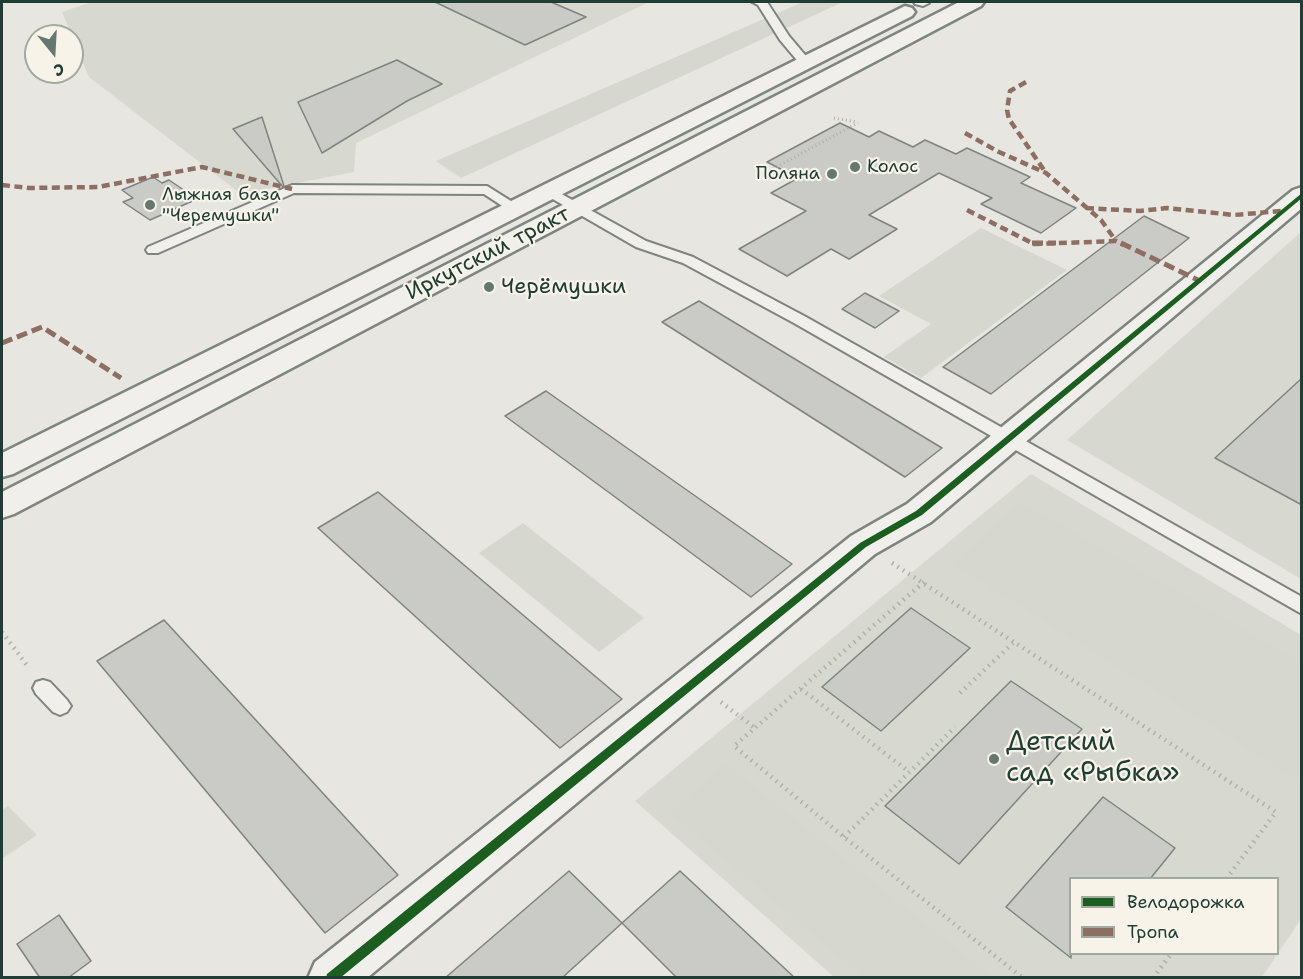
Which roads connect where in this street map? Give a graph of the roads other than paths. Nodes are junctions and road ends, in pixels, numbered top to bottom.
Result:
1 (758, 2) edge
2 (922, 2) edge
3 (974, 2) edge
4 (805, 62) junction
5 (549, 191) junction
6 (1302, 195) edge
7 (576, 207) junction
8 (515, 208) junction
9 (153, 250) dead end
10 (1007, 440) junction
11 (2, 466) edge
12 (2, 506) edge
13 (1302, 607) edge
14 (44, 688) road end
15 (60, 706) dead end
16 (331, 978) edge

1 - 4 lane
2 - 4 main road, Иркутский тракт
3 - 7 main road, Иркутский тракт
4 - 5 main road, Иркутский тракт
5 - 7 lane
5 - 8 main road, Иркутский тракт
6 - 10 main road
7 - 10 lane
7 - 12 main road, Иркутский тракт
8 - 9 lane
8 - 11 main road, Иркутский тракт
10 - 13 lane
10 - 16 main road
14 - 15 lane

